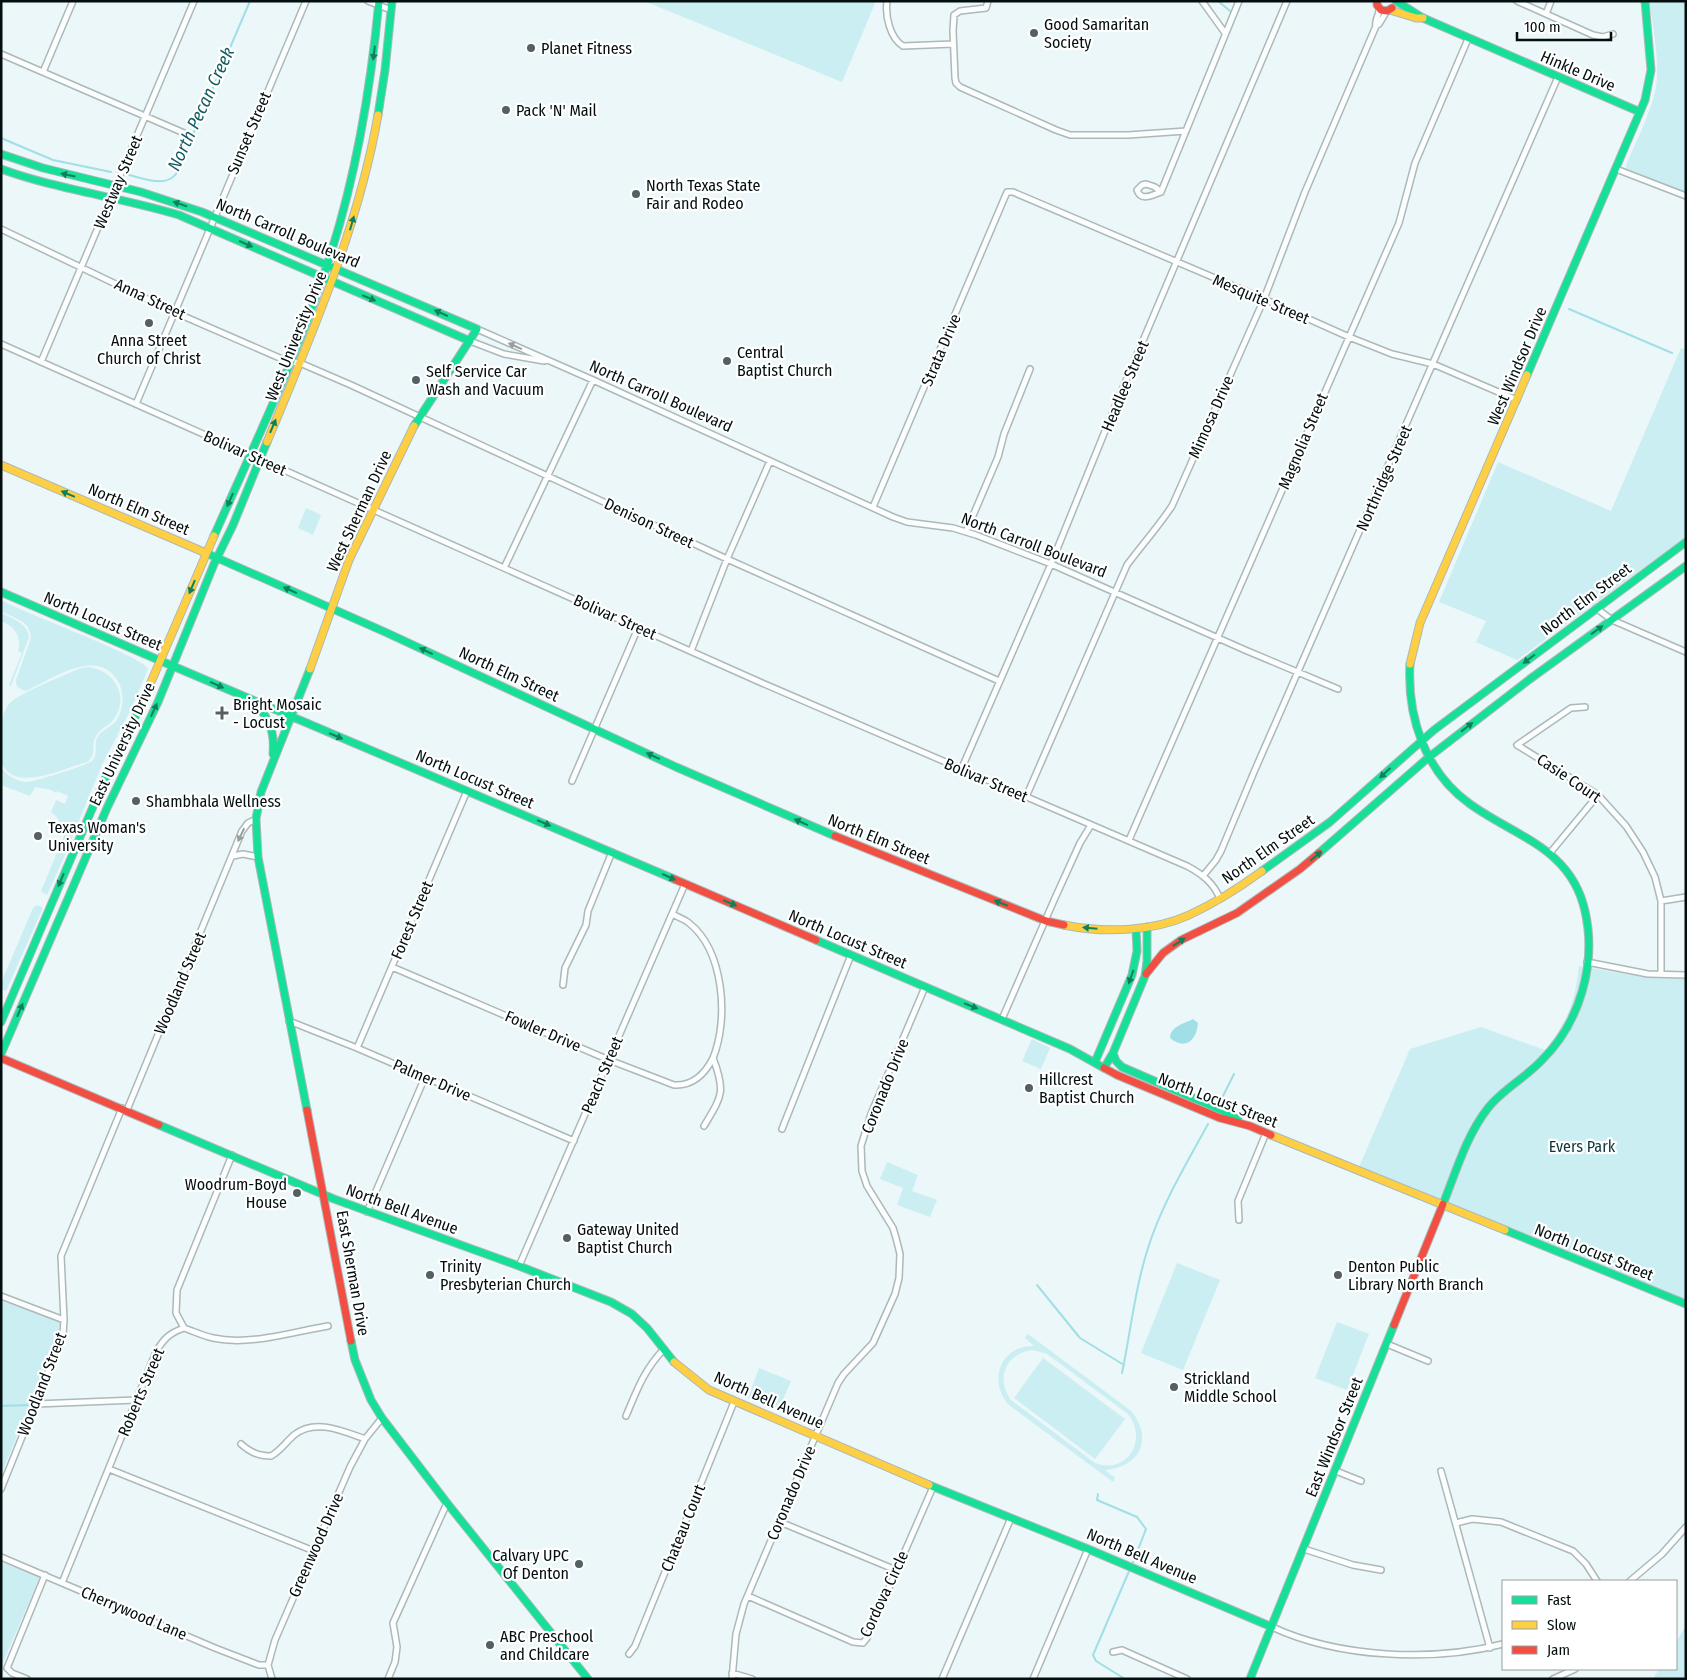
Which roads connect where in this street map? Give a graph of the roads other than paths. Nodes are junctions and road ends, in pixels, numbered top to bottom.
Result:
1 (73, 1) edge
2 (194, 1) edge
3 (306, 1) edge
4 (368, 1) edge
5 (392, 1) edge
6 (887, 1) edge
7 (988, 1) edge
8 (1202, 1) edge
9 (1239, 1) edge
10 (1287, 1) edge
11 (1395, 1) edge
12 (1517, 1) edge
13 (1551, 1) edge
14 (1645, 1) edge
15 (379, 3) edge
16 (1377, 4) edge
17 (391, 10) junction
18 (1388, 11) junction
19 (1546, 14) junction
20 (1423, 18) junction
21 (1376, 26) junction
22 (1225, 33) junction
23 (1613, 34) dead end
24 (1468, 39) junction
25 (953, 44) junction
26 (1, 54) edge
27 (43, 72) junction
28 (1558, 77) junction
29 (1640, 112) junction
30 (146, 116) junction
31 (1186, 131) junction
32 (184, 133) dead end
33 (1, 154) edge
34 (1, 169) edge
35 (1616, 169) junction
36 (115, 186) junction
37 (1007, 192) joint
38 (1160, 192) dead end
39 (1686, 196) edge
40 (110, 198) junction
41 (214, 216) junction
42 (209, 228) junction
43 (1, 229) edge
44 (1177, 263) junction
45 (326, 265) junction
46 (82, 267) junction
47 (338, 269) junction
48 (322, 277) junction
49 (333, 282) junction
50 (405, 297) junction
51 (1264, 299) junction
52 (174, 312) junction
53 (406, 313) junction
54 (477, 329) junction
55 (1349, 337) junction
56 (470, 341) junction
57 (1, 344) edge
58 (41, 362) junction
59 (289, 362) junction
60 (554, 363) junction
61 (300, 364) junction
62 (1433, 364) junction
63 (1030, 369) dead end
64 (593, 380) junction
65 (1517, 400) junction
66 (136, 404) junction
67 (419, 417) junction
68 (249, 455) junction
69 (259, 460) junction
70 (770, 461) junction
71 (1, 465) edge
72 (547, 476) junction
73 (874, 507) junction
74 (373, 509) junction
75 (966, 532) junction
76 (1686, 542) edge
77 (206, 553) junction
78 (218, 558) junction
79 (727, 560) junction
80 (1050, 564) junction
81 (1686, 566) edge
82 (504, 568) junction
83 (1, 592) edge
84 (1114, 592) junction
85 (332, 608) junction
86 (1596, 608) junction
87 (1612, 620) junction
88 (638, 628) junction
89 (1217, 637) junction
90 (691, 651) junction
91 (1686, 652) edge
92 (161, 661) junction
93 (172, 665) junction
94 (1298, 672) junction
95 (999, 681) junction
96 (1338, 689) dead end
97 (232, 691) junction
98 (1585, 707) dead end
99 (291, 717) junction
100 (594, 729) junction
101 (1421, 741) junction
102 (1429, 757) junction
103 (272, 763) junction
104 (961, 770) junction
105 (572, 781) dead end
106 (467, 791) junction
107 (1598, 795) junction
108 (1026, 797) junction
109 (256, 819) junction
110 (1091, 825) junction
111 (1129, 840) junction
112 (612, 852) junction
113 (1550, 853) junction
114 (233, 856) junction
115 (258, 857) junction
116 (1203, 876) junction
117 (685, 884) junction
118 (1686, 897) edge
119 (1220, 899) junction
120 (1662, 901) junction
121 (672, 914) junction
122 (1046, 921) junction
123 (1147, 927) junction
124 (1136, 929) junction
125 (851, 955) junction
126 (1586, 962) junction
127 (392, 967) junction
128 (1661, 974) junction
129 (1686, 975) edge
130 (1144, 976) junction
131 (563, 985) dead end
132 (925, 987) junction
133 (1002, 1019) junction
134 (289, 1021) junction
135 (1, 1022) edge
136 (357, 1048) junction
137 (1113, 1053) junction
138 (1, 1056) edge
139 (714, 1058) junction
140 (609, 1060) junction
141 (1096, 1062) junction
142 (1104, 1068) junction
143 (425, 1077) junction
144 (124, 1109) junction
145 (704, 1126) dead end
146 (1250, 1126) junction
147 (782, 1129) dead end
148 (1266, 1133) junction
149 (574, 1141) junction
150 (232, 1156) junction
151 (324, 1195) junction
152 (1443, 1206) junction
153 (367, 1212) junction
154 (1239, 1220) dead end
155 (519, 1266) junction
156 (1, 1296) edge
157 (1686, 1304) edge
158 (64, 1320) junction
159 (328, 1326) dead end
160 (184, 1328) junction
161 (1387, 1344) junction
162 (664, 1349) junction
163 (1428, 1361) dead end
164 (136, 1400) junction
165 (734, 1402) junction
166 (36, 1404) junction
167 (626, 1416) dead end
168 (382, 1418) junction
169 (816, 1436) junction
170 (365, 1439) junction
171 (241, 1444) dead end
172 (109, 1469) junction
173 (1336, 1471) junction
174 (1441, 1471) dead end
175 (1361, 1481) dead end
176 (933, 1487) junction
177 (1, 1489) edge
178 (446, 1502) junction
179 (1011, 1518) junction
180 (780, 1522) junction
181 (1456, 1523) junction
182 (1686, 1527) edge
183 (1088, 1549) junction
184 (1304, 1549) junction
185 (314, 1551) junction
186 (1, 1557) edge
187 (896, 1570) junction
188 (1381, 1570) dead end
189 (45, 1575) junction
190 (1596, 1580) edge
191 (1631, 1580) edge
192 (62, 1583) junction
193 (748, 1596) junction
194 (1272, 1627) junction
195 (1502, 1644) edge
196 (1490, 1648) junction
197 (1113, 1652) dead end
198 (629, 1654) dead end
199 (268, 1665) junction
200 (1573, 1670) edge
201 (732, 1676) edge
202 (27, 1679) edge
203 (272, 1679) edge
204 (388, 1679) edge
205 (588, 1679) edge
206 (752, 1679) edge
207 (942, 1679) edge
208 (1033, 1679) edge
209 (1187, 1679) edge
210 (1250, 1679) edge
211 (1553, 1679) edge

1 - 27 street
2 - 30 street, Westway Street
3 - 41 street, Sunset Street
4 - 15 street
5 - 17 main road, West University Drive
6 - 25 street
7 - 25 street
8 - 22 street
9 - 22 street
10 - 44 street, Headlee Street
11 - 18 main road
11 - 20 main road, Hinkle Drive
12 - 19 street
13 - 19 street
14 - 29 main road, West Windsor Drive
15 - 17 street
15 -> 45 main road, West University Drive
16 - 18 main road, Hinkle Drive
16 - 21 street, Mimosa Drive
47 -> 17 main road, West University Drive
18 - 20 main road, Hinkle Drive
18 - 21 street, Mimosa Drive
19 - 23 street
20 - 24 main road, Hinkle Drive
21 - 51 street, Mimosa Drive
22 - 31 street
24 - 28 main road, Hinkle Drive
24 - 55 street, Magnolia Street
25 - 31 street
26 - 27 street
27 - 30 street
28 - 29 main road, Hinkle Drive
28 - 62 street, Northridge Street
29 - 35 main road, West Windsor Drive
30 - 32 street
30 - 36 street, Westway Street
31 - 38 street
36 -> 33 main road, North Carroll Boulevard
34 - 40 main road, North Carroll Boulevard
35 - 39 street
35 - 65 main road, West Windsor Drive
36 - 40 street, Westway Street
41 -> 36 main road, North Carroll Boulevard
37 - 44 street, Mesquite Street
37 - 73 street, Strata Drive
40 - 42 main road, North Carroll Boulevard
40 - 46 street, Westway Street
41 - 42 street, Sunset Street
41 - 45 main road, North Carroll Boulevard
42 -> 48 main road, North Carroll Boulevard
42 - 52 street, Sunset Street
43 - 46 street, Anna Street
44 - 51 street, Mesquite Street
44 - 80 street, Headlee Street
45 - 47 main road, North Carroll Boulevard
45 - 48 main road, West University Drive
46 - 52 street, Anna Street
46 - 58 street, Westway Street
47 - 49 main road, West University Drive
47 - 50 main road, North Carroll Boulevard
48 - 49 main road, North Carroll Boulevard
48 - 59 main road, West University Drive
49 -> 53 main road, North Carroll Boulevard
49 - 61 main road, West University Drive
50 - 53 main road
54 -> 50 main road, North Carroll Boulevard
51 - 55 street, Mesquite Street
51 - 84 street, Mimosa Drive
52 - 59 street, Anna Street
52 - 66 street, Sunset Street
53 - 56 main road, North Carroll Boulevard
54 - 56 main road, West Sherman Drive
60 -> 54 street, North Carroll Boulevard
55 - 62 street, Mesquite Street
55 - 89 street, Magnolia Street
56 - 60 street, North Carroll Boulevard
56 - 67 main road, West Sherman Drive
57 - 58 street, Bolivar Street
58 - 66 street, Bolivar Street
59 - 61 street, Anna Street
59 - 68 main road, West University Drive
60 - 64 street, North Carroll Boulevard
61 - 67 street, Denison Street
69 -> 61 main road, West University Drive
62 - 65 street, Mesquite Street
62 - 94 street, Northridge Street
63 - 75 street
64 - 70 street, North Carroll Boulevard
64 - 72 street
65 - 101 main road, West Windsor Drive
66 - 68 street, Bolivar Street
67 - 72 street, Denison Street
67 - 74 main road, West Sherman Drive
68 - 69 street, Bolivar Street
68 -> 77 main road, West University Drive
69 - 74 street, Bolivar Street
69 - 78 main road, West University Drive
70 - 73 street, North Carroll Boulevard
70 - 79 street
77 -> 71 main road, North Elm Street
72 - 79 street, Denison Street
72 - 82 street
73 - 75 street, North Carroll Boulevard
74 - 82 street, Bolivar Street
74 - 85 main road, West Sherman Drive
75 - 80 street, North Carroll Boulevard
76 - 86 main road, North Elm Street
77 - 78 main road, North Elm Street
77 -> 92 main road, West University Drive
85 -> 78 main road, North Elm Street
78 - 93 main road, West University Drive
79 - 90 street
79 - 95 street, Denison Street
80 - 84 street, North Carroll Boulevard
80 - 95 street, Headlee Street
81 - 87 main road, North Elm Street
82 - 88 street, Bolivar Street
83 - 92 main road, North Locust Street
84 - 89 street, North Carroll Boulevard
84 - 108 street, Mimosa Drive
85 - 99 main road, West Sherman Drive
100 -> 85 main road, North Elm Street
86 - 87 street
86 -> 101 main road, North Elm Street
87 - 91 street
102 -> 87 main road, North Elm Street
88 - 90 street, Bolivar Street
88 - 100 street
89 - 94 street, North Carroll Boulevard
89 - 111 street, Magnolia Street
90 - 104 street, Bolivar Street
92 - 93 main road, North Locust Street
92 -> 135 main road, East University Drive
93 -> 97 main road, North Locust Street
138 -> 93 main road, East University Drive
94 - 96 street, North Carroll Boulevard
94 - 116 street, Northridge Street
95 - 104 street, Headlee Street
97 - 99 main road, North Locust Street
97 - 103 main road
98 - 107 street, Casie Court
99 - 103 main road, East Sherman Drive
99 -> 106 main road, North Locust Street
100 - 105 street
122 -> 100 main road, North Elm Street
101 - 102 main road, West Windsor Drive
101 -> 119 main road, North Elm Street
102 - 113 main road, West Windsor Drive
130 -> 102 main road, North Elm Street
103 - 109 main road, East Sherman Drive
104 - 108 street, Bolivar Street
106 -> 112 main road, North Locust Street
106 - 127 street, Forest Street
107 - 113 street
107 - 120 street, Casie Court
108 - 110 street, Bolivar Street
109 -> 114 street, Woodland Street
109 - 115 main road, East Sherman Drive
110 - 111 street, Bolivar Street
110 - 122 street
111 - 116 street, Bolivar Street
112 -> 117 main road, North Locust Street
112 - 131 street
113 - 126 main road
114 - 115 street
114 - 144 street, Woodland Street
115 - 134 main road, East Sherman Drive
116 - 119 street, Bolivar Street
117 - 121 street, Peach Street
117 -> 125 main road, North Locust Street
118 - 120 street
119 - 123 main road, North Elm Street
120 - 128 street, Casie Court
121 - 139 street
121 - 140 street, Peach Street
124 -> 122 main road, North Elm Street
122 - 133 street
123 - 124 main road, North Elm Street
123 - 130 main road
124 -> 141 main road
125 - 132 main road, North Locust Street
125 - 147 street
126 - 128 street
126 - 152 main road
127 - 136 street, Forest Street
127 - 140 street, Fowler Drive
128 - 129 street
130 - 137 main road
132 -> 133 main road, North Locust Street
132 - 169 street, Coronado Drive
133 - 141 main road, North Locust Street
134 - 136 street, Palmer Drive
134 - 151 main road, East Sherman Drive
136 - 143 street, Palmer Drive
137 - 142 main road
137 - 146 main road
138 - 144 main road, North Bell Avenue
139 - 140 street, Fowler Drive
139 - 145 street
140 - 149 street, Peach Street
141 - 142 main road, North Locust Street
142 - 146 main road, North Locust Street
143 - 149 street, Palmer Drive
143 - 153 street
144 - 150 main road, North Bell Avenue
144 - 158 street, Woodland Street
146 - 148 main road, North Locust Street
148 - 152 main road, North Locust Street
148 - 154 street
149 - 155 street, Peach Street
150 - 151 main road, North Bell Avenue
150 - 160 street
151 - 153 main road, North Bell Avenue
151 - 168 main road, East Sherman Drive
152 - 157 main road, North Locust Street
152 - 161 main road, East Windsor Street
153 - 155 main road, North Bell Avenue
155 - 162 main road, North Bell Avenue
156 - 158 street
158 - 166 street, Woodland Street
159 - 160 street
160 - 164 street, Roberts Street
161 - 163 street
161 - 173 main road, East Windsor Street
162 - 165 main road, North Bell Avenue
162 - 167 street
164 - 166 street
164 - 172 street, Roberts Street
165 - 169 main road, North Bell Avenue
165 - 198 street, Chateau Court
166 - 177 street, Woodland Street
168 - 170 street, Greenwood Drive
168 - 178 main road, East Sherman Drive
169 - 176 main road, North Bell Avenue
169 - 180 street, Coronado Drive
170 - 171 street
170 - 185 street, Greenwood Drive
172 - 185 street
172 - 192 street, Roberts Street
173 - 175 street
173 - 184 main road, East Windsor Street
174 - 181 street
176 - 179 main road, North Bell Avenue
176 - 187 street, Cordova Circle
178 - 204 street
178 - 205 main road, East Sherman Drive
179 - 183 main road, North Bell Avenue
179 - 207 street
180 - 187 street
180 - 193 street, Coronado Drive
181 - 190 street
181 - 196 street
182 - 191 street
183 - 194 main road, North Bell Avenue
183 - 208 street
184 - 188 street
184 - 194 main road, East Windsor Street
185 - 199 street, Greenwood Drive
186 - 189 street, Cherrywood Lane
187 - 193 street, Cordova Circle
189 - 192 street, Cherrywood Lane
189 - 202 street
192 - 199 street, Cherrywood Lane
193 - 201 street, Coronado Drive
194 - 196 street, North Bell Avenue
194 - 210 main road, East Windsor Street
195 - 196 street, North Bell Avenue
197 - 209 street
199 - 203 street
200 - 211 street
201 - 206 street

